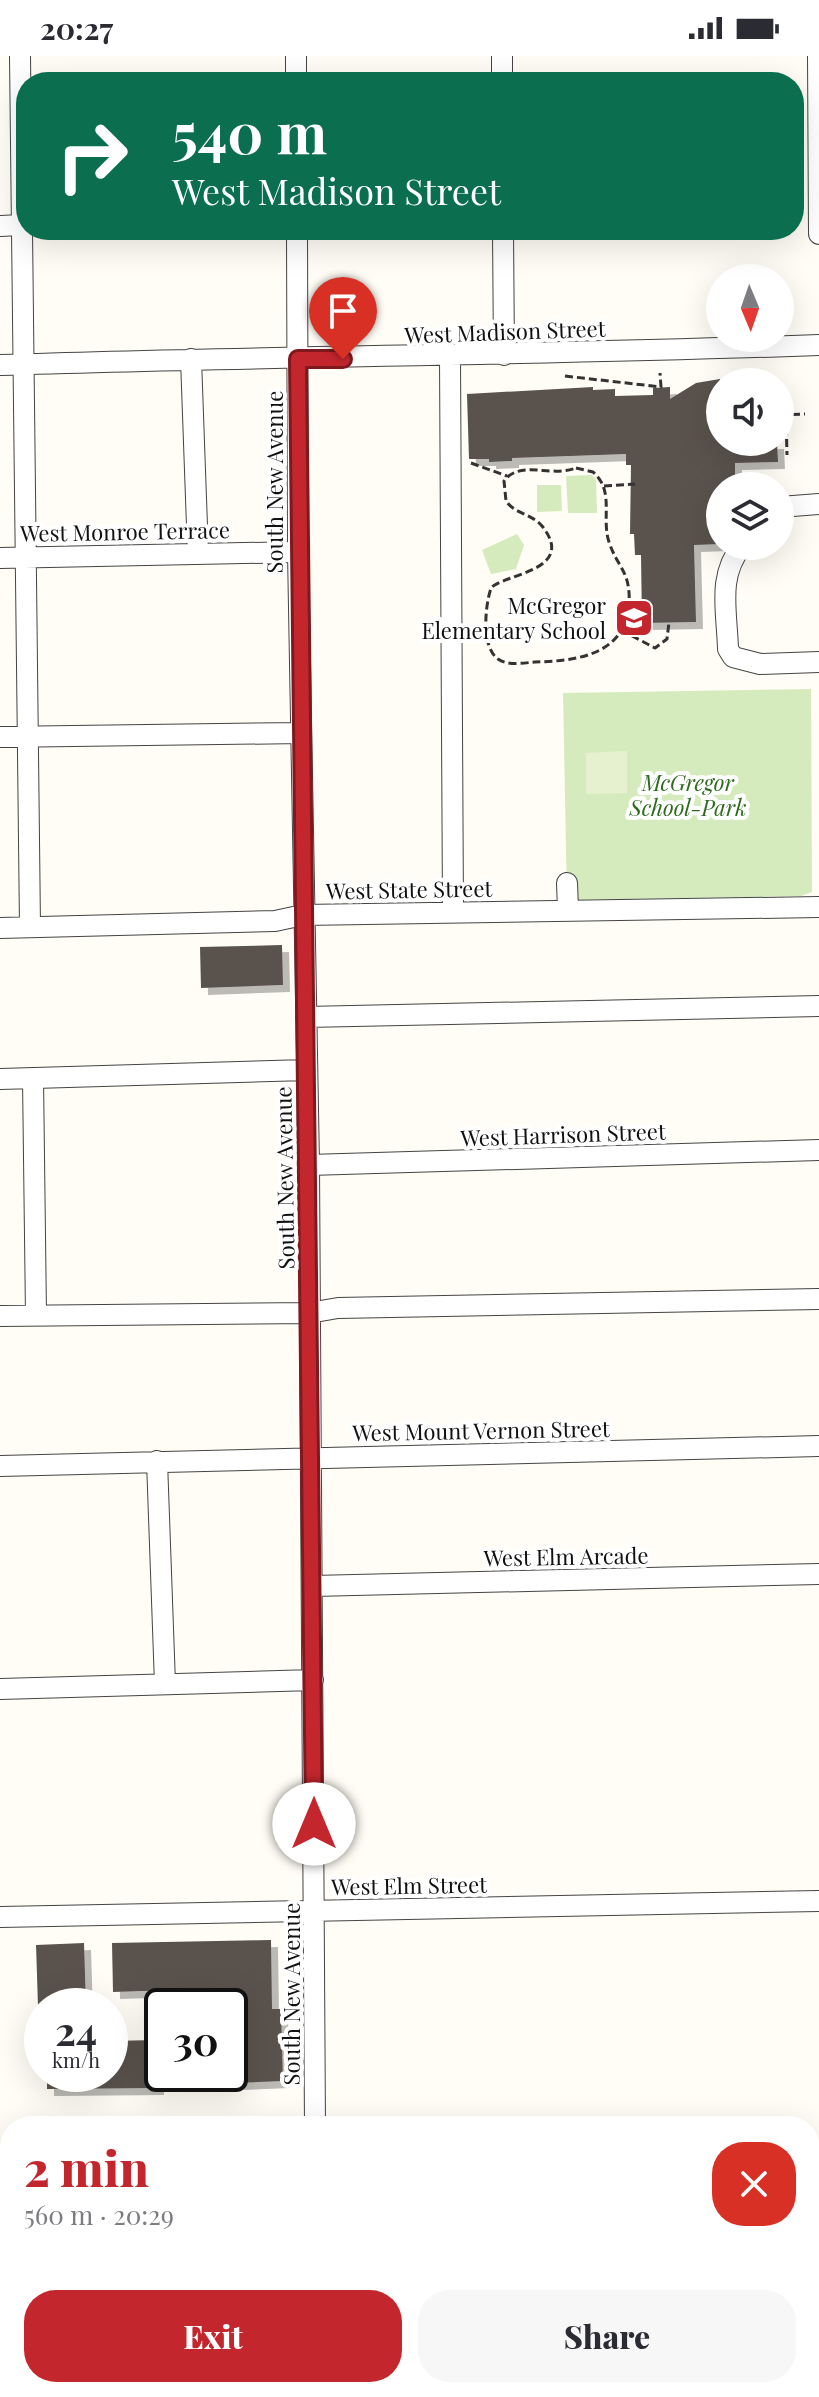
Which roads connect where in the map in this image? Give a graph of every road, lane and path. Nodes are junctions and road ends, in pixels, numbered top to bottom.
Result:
1 (818, 56) edge
2 (819, 234) edge
3 (21, 240) edge
4 (297, 240) edge
5 (503, 240) edge
6 (819, 345) edge
7 (504, 355) junction
8 (450, 357) junction
9 (191, 359) junction
10 (298, 359) junction
11 (22, 364) junction
12 (0, 365) edge
13 (660, 373) dead end
14 (565, 376) dead end
15 (805, 414) dead end
16 (794, 415) edge
17 (465, 461) dead end
18 (507, 476) junction
19 (635, 484) dead end
20 (604, 486) junction
21 (819, 504) edge
22 (794, 506) edge
23 (298, 552) junction
24 (198, 554) junction
25 (26, 557) junction
26 (0, 558) edge
27 (734, 560) edge
28 (669, 622) dead end
29 (621, 630) junction
30 (819, 662) edge
31 (301, 733) junction
32 (0, 737) edge
33 (30, 737) junction
34 (567, 883) dead end
35 (819, 907) edge
36 (568, 910) junction
37 (453, 912) junction
38 (303, 915) junction
39 (30, 927) junction
40 (0, 928) edge
41 (819, 1006) edge
42 (306, 1017) junction
43 (307, 1070) junction
44 (33, 1078) junction
45 (0, 1079) edge
46 (819, 1150) edge
47 (309, 1165) junction
48 (819, 1299) edge
49 (309, 1313) junction
50 (36, 1315) junction
51 (0, 1316) edge
52 (819, 1446) edge
53 (310, 1458) junction
54 (157, 1461) junction
55 (0, 1466) edge
56 (819, 1574) edge
57 (313, 1586) junction
58 (313, 1680) junction
59 (165, 1684) junction
60 (0, 1689) edge
61 (819, 1901) edge
62 (314, 1910) junction
63 (0, 1917) edge
64 (315, 2116) edge

1 - 2 street
3 - 11 street
4 - 10 street, South New Avenue
5 - 7 street
6 - 7 street, West Madison Street
7 - 8 street, West Madison Street
8 - 10 street, West Madison Street
8 - 37 street
9 - 10 street, West Madison Street
9 - 11 street, West Madison Street
9 - 24 street
10 - 23 street, South New Avenue
11 - 12 street, West Madison Street
11 - 25 street
13 - 14 path
15 - 16 path
17 - 18 path
18 - 20 path
18 - 29 path
19 - 20 path
20 - 29 path
21 - 22 street
23 - 24 street, West Monroe Terrace
23 - 31 street, South New Avenue
24 - 25 street, West Monroe Terrace
25 - 26 street, West Monroe Terrace
25 - 33 street
27 - 30 street
28 - 29 path
31 - 33 street
31 - 38 street, South New Avenue
32 - 33 street
33 - 39 street
34 - 36 street
35 - 36 street, West State Street
36 - 37 street, West State Street
37 - 38 street, West State Street
38 - 39 street, West State Street
38 - 42 street, South New Avenue
39 - 40 street, West State Street
41 - 42 street
42 - 43 street, South New Avenue
43 - 44 street
43 - 47 street, South New Avenue
44 - 45 street
44 - 50 street
46 - 47 street, West Harrison Street
47 - 49 street, South New Avenue
48 - 49 street
49 - 50 street
49 - 53 street, South New Avenue
50 - 51 street
52 - 53 street, West Mount Vernon Street
53 - 54 street, West Mount Vernon Street
53 - 57 street, South New Avenue
54 - 55 street, West Mount Vernon Street
54 - 59 street
56 - 57 street, West Elm Arcade
57 - 58 street, South New Avenue
58 - 59 street
58 - 62 street, South New Avenue
59 - 60 street
61 - 62 street, West Elm Street
62 - 63 street, West Elm Street
62 - 64 street, South New Avenue

